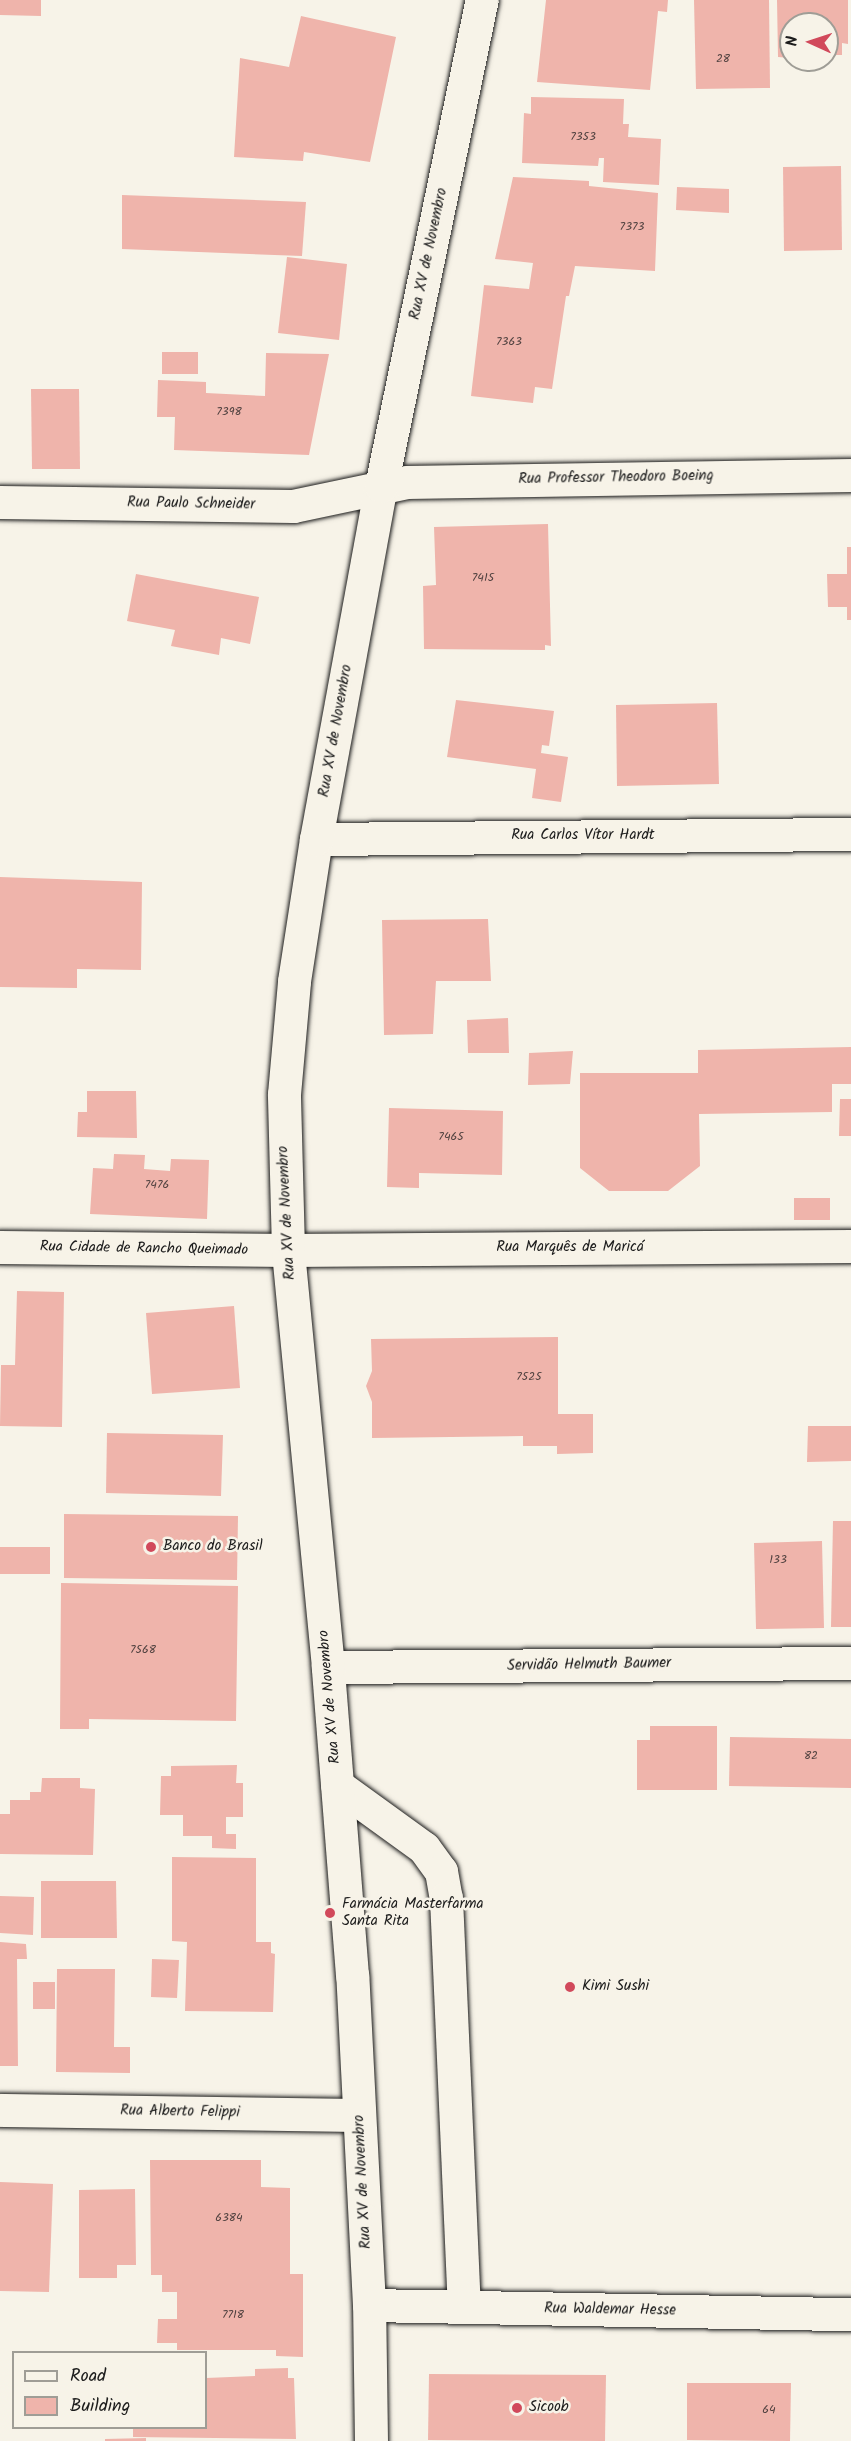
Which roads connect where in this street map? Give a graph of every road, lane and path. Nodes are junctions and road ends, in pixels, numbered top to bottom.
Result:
1 (482, 0) edge
2 (851, 474) edge
3 (381, 486) junction
4 (0, 502) edge
5 (851, 834) edge
6 (316, 838) junction
7 (851, 1246) edge
8 (0, 1247) edge
9 (288, 1250) junction
10 (851, 1663) edge
11 (328, 1667) junction
12 (337, 1785) junction
13 (0, 2110) edge
14 (359, 2115) junction
15 (369, 2305) junction
16 (464, 2307) junction
17 (851, 2314) edge
18 (370, 2441) edge

1 - 3 street, Rua XV de Novembro
2 - 3 street, Rua Professor Theodoro Boeing
3 - 4 street, Rua Paulo Schneider
3 - 6 street, Rua XV de Novembro
5 - 6 street, Rua Carlos Vítor Hardt
6 - 9 street, Rua XV de Novembro
7 - 9 street, Rua Marquês de Maricá
8 - 9 street, Rua Cidade de Rancho Queimado
9 - 11 street, Rua XV de Novembro
10 - 11 street, Servidão Helmuth Baumer
11 - 12 street, Rua XV de Novembro
12 - 14 street, Rua XV de Novembro
12 - 16 street
13 - 14 street, Rua Alberto Felippi
14 - 15 street, Rua XV de Novembro
15 - 16 street, Rua Waldemar Hesse
15 - 18 street, Rua XV de Novembro
16 - 17 street, Rua Waldemar Hesse

